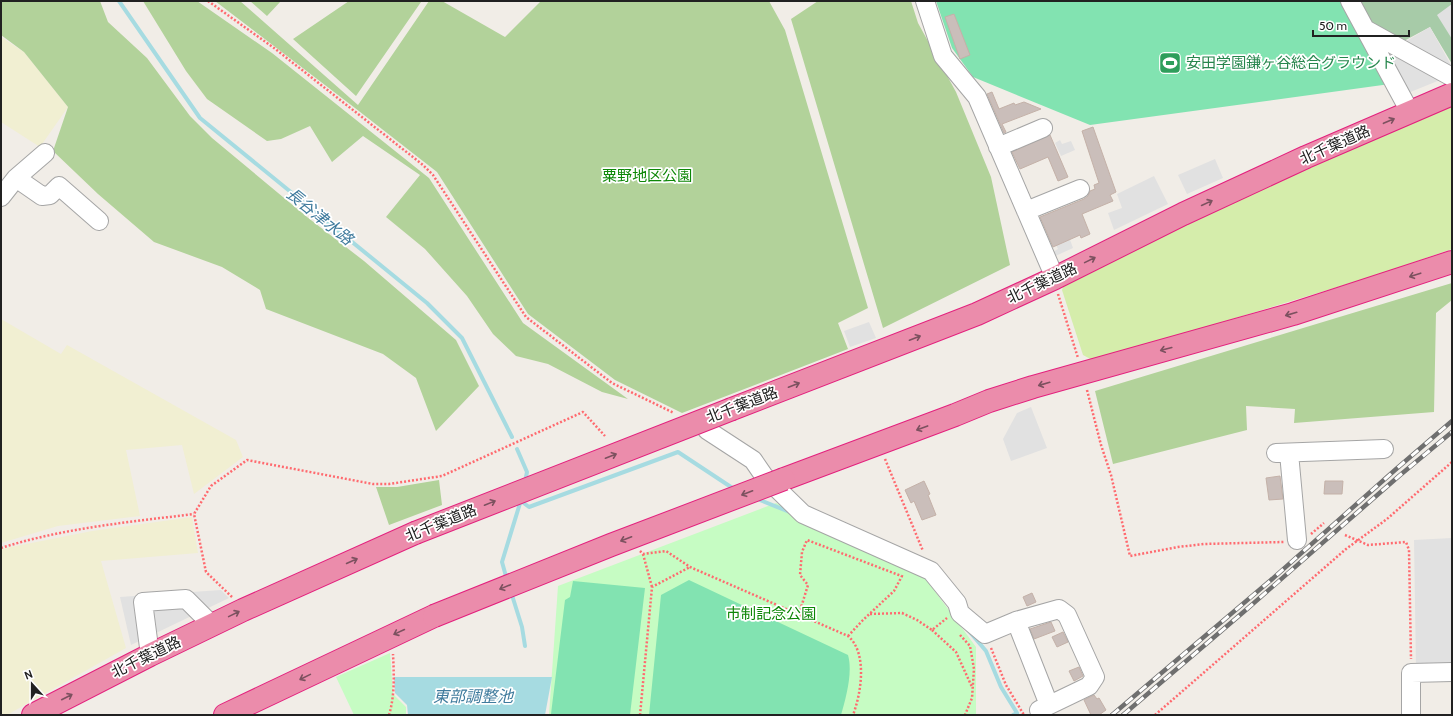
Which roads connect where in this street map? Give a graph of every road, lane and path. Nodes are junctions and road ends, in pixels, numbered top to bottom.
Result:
1 (208, 1) edge
2 (926, 1) edge
3 (1350, 1) edge
4 (1366, 29) junction
5 (1452, 77) edge
6 (1452, 94) edge
7 (1410, 112) junction
8 (1042, 128) dead end
9 (998, 147) junction
10 (45, 153) dead end
11 (16, 178) junction
12 (1080, 190) dead end
13 (1, 196) edge
14 (1026, 211) junction
15 (99, 221) dead end
16 (1452, 262) edge
17 (1055, 278) junction
18 (1082, 373) junction
19 (680, 416) dead end
20 (707, 430) dead end
21 (606, 436) dead end
22 (878, 444) junction
23 (1384, 449) dead end
24 (1452, 462) edge
25 (194, 514) junction
26 (1324, 523) dead end
27 (1344, 535) dead end
28 (1297, 540) junction
29 (1356, 541) junction
30 (1, 548) edge
31 (639, 549) dead end
32 (643, 554) junction
33 (690, 567) junction
34 (931, 571) junction
35 (902, 576) junction
36 (909, 579) dead end
37 (652, 587) junction
38 (243, 610) junction
39 (944, 612) dead end
40 (799, 614) junction
41 (870, 614) junction
42 (947, 618) junction
43 (1016, 621) junction
44 (951, 624) dead end
45 (212, 625) junction
46 (956, 629) dead end
47 (932, 630) junction
48 (985, 634) junction
49 (848, 636) junction
50 (392, 649) dead end
51 (150, 655) junction
52 (1452, 672) edge
53 (1411, 673) junction
54 (973, 689) junction
55 (1038, 710) edge
56 (33, 715) edge
57 (225, 715) edge
58 (389, 715) edge
59 (640, 715) edge
60 (853, 715) edge
61 (965, 715) edge
62 (1155, 715) edge
63 (1411, 715) edge

1 - 19 path
2 - 9 street
3 - 4 street
4 - 5 street
4 - 7 street
6 - 7 highway, 北千葉道路
17 -> 7 highway, 北千葉道路
8 - 9 street
9 - 14 street
10 - 11 street
11 - 13 street
11 - 15 street
12 - 14 street
14 - 17 street
16 -> 18 highway
17 - 18 path
38 -> 17 highway, 北千葉道路, bridge
18 -> 22 highway
18 - 28 path
20 - 34 street
21 - 25 path
22 - 34 path
22 -> 57 highway, bridge
23 - 28 street
24 - 29 path
25 - 30 path
25 - 38 path
26 - 28 path
27 - 29 path
29 - 53 path
29 - 62 path
31 - 32 path
32 - 33 path
32 - 37 path
33 - 37 path
33 - 40 path
34 - 48 street
35 - 36 path
35 - 40 path
35 - 41 path
37 - 59 path
45 -> 38 highway, 北千葉道路
39 - 42 path
40 - 49 path
41 - 47 path
41 - 49 path
42 - 44 path
42 - 47 path
43 - 48 street
43 - 55 street
43 - 55 street
45 - 51 highway, 北千葉道路
45 - 51 street
46 - 54 path
47 - 54 path
48 - 55 path
49 - 60 path
50 - 58 path
56 -> 51 highway, 北千葉道路
52 - 53 street
53 - 63 street
54 - 61 path

